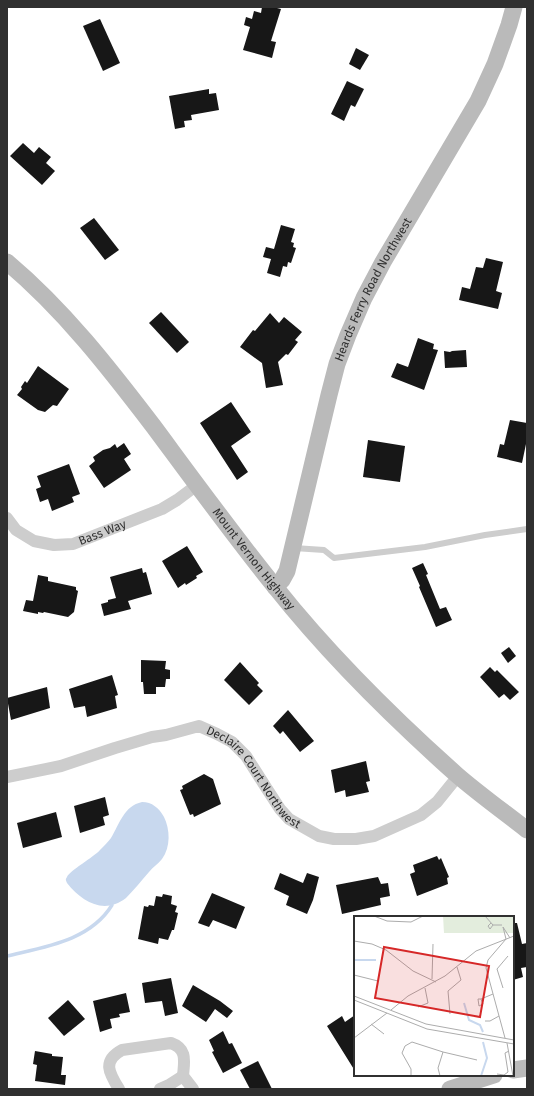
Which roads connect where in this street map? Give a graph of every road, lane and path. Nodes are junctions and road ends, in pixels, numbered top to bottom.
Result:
1 (514, 7) edge
2 (7, 262) edge
3 (197, 485) junction
4 (7, 518) edge
5 (527, 529) edge
6 (292, 548) junction
7 (275, 587) junction
8 (458, 776) junction
9 (7, 777) edge
10 (527, 830) edge
11 (527, 1068) edge
12 (514, 1070) edge
13 (183, 1076) junction
14 (491, 1076) edge
15 (119, 1089) edge
16 (160, 1089) edge
17 (193, 1089) edge
18 (450, 1089) edge

1 - 6 street, Heards Ferry Road Northwest
2 - 3 street, Mount Vernon Highway
3 - 4 street, Bass Way
3 - 7 street, Mount Vernon Highway
5 - 6 lane
6 - 7 street, Heards Ferry Road Northwest
7 - 8 street, Mount Vernon Highway
8 - 9 street, Declaire Court Northwest
8 - 10 street, Mount Vernon Highway
11 - 12 street
13 - 15 street
13 - 16 street
13 - 17 street
14 - 18 street

